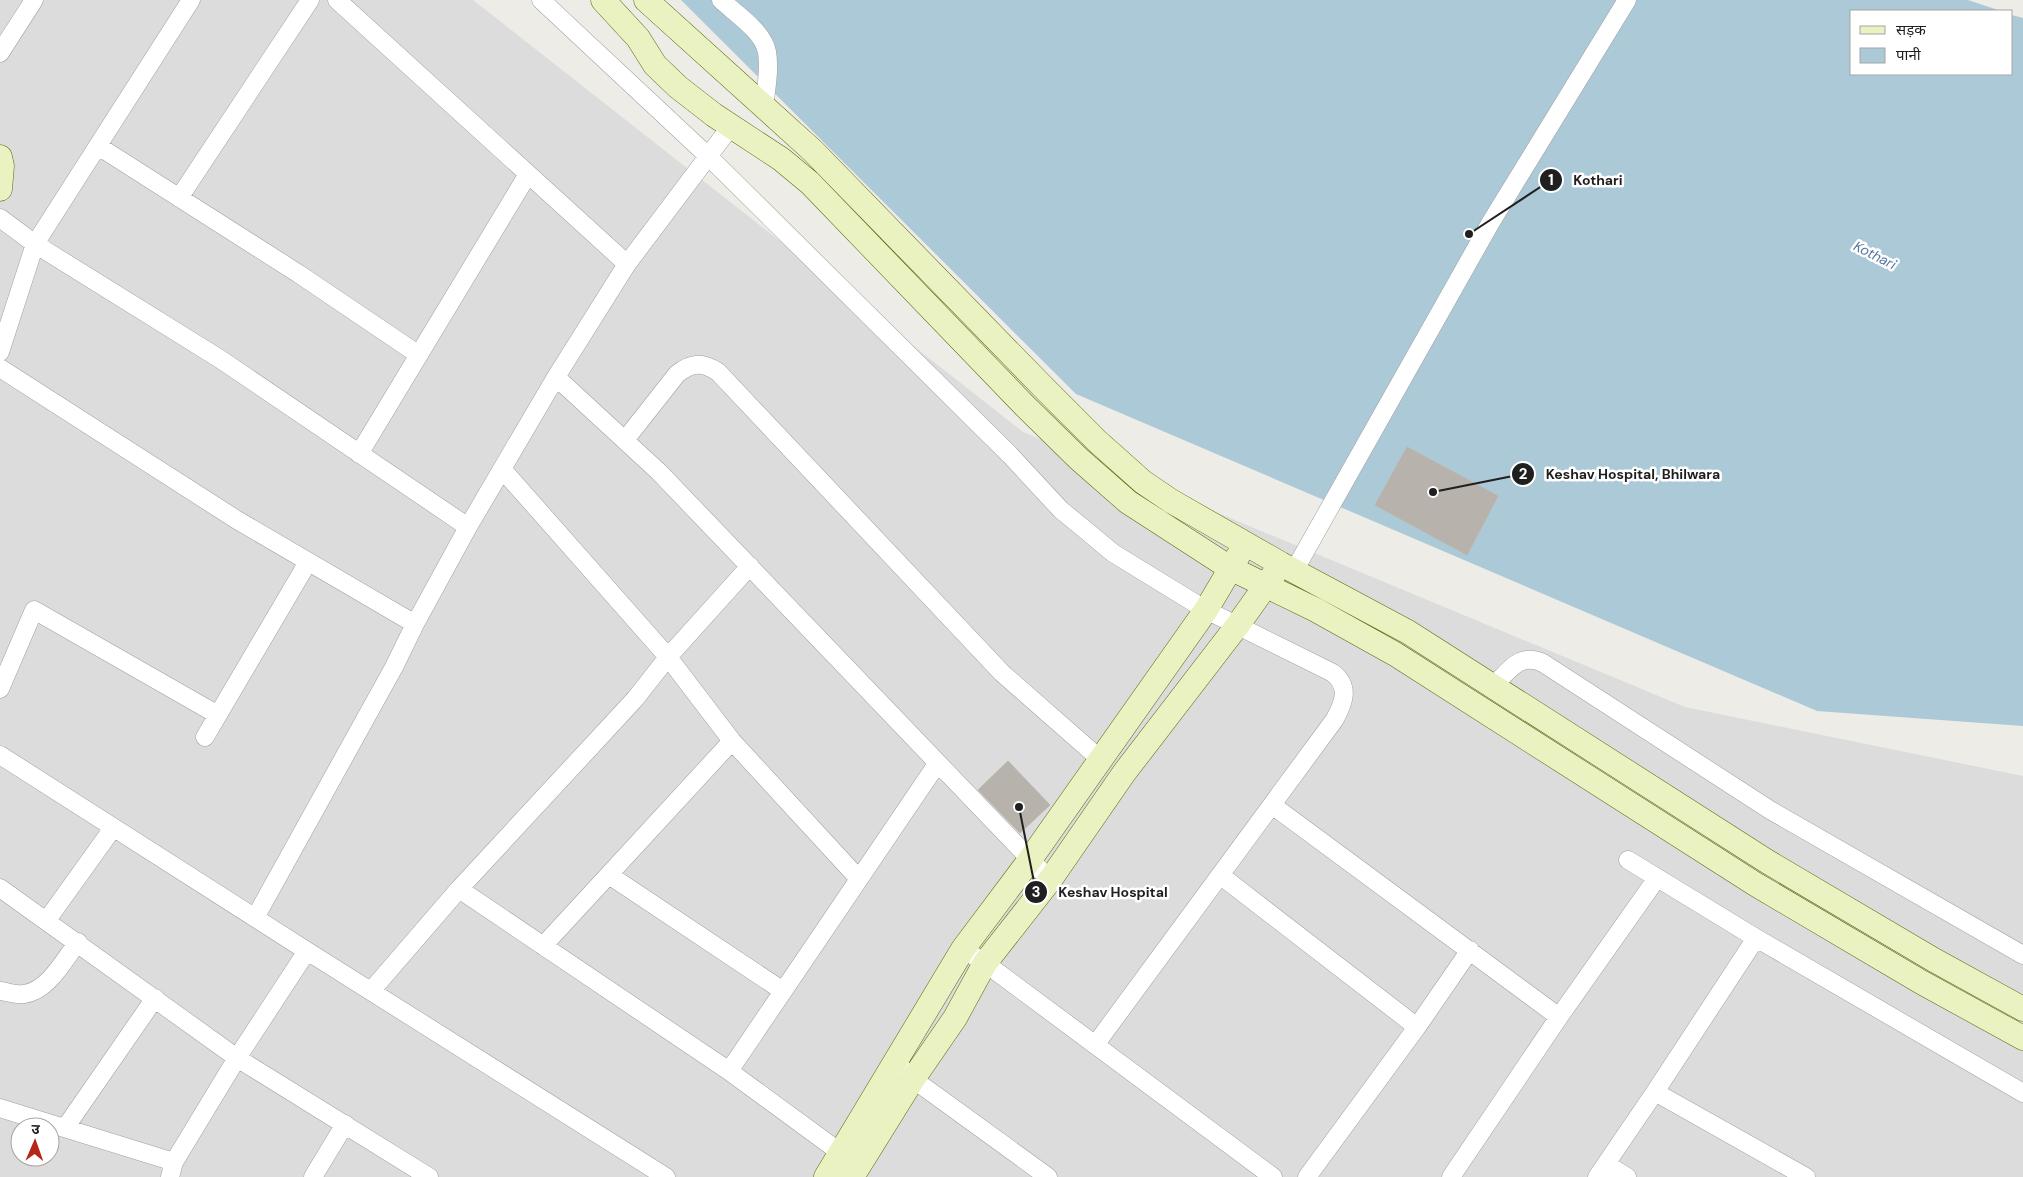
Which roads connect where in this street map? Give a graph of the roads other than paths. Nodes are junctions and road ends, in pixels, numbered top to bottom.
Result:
1 (34, 0) edge
2 (191, 0) edge
3 (310, 0) edge
4 (337, 0) edge
5 (541, 0) edge
6 (603, 0) edge
7 (646, 0) edge
8 (721, 0) edge
9 (1627, 0) edge
10 (0, 53) edge
11 (764, 107) junction
12 (731, 126) junction
13 (98, 146) junction
14 (0, 157) edge
15 (710, 157) junction
16 (528, 174) junction
17 (0, 189) edge
18 (179, 198) junction
19 (0, 218) edge
20 (35, 244) junction
21 (627, 264) junction
22 (0, 352) edge
23 (419, 355) junction
24 (0, 368) edge
25 (556, 377) junction
26 (625, 440) junction
27 (359, 454) junction
28 (502, 469) junction
29 (468, 527) junction
30 (1246, 544) junction
31 (308, 562) junction
32 (750, 566) junction
33 (1230, 568) junction
34 (1287, 568) junction
35 (1266, 587) junction
36 (1206, 610) junction
37 (415, 624) junction
38 (1237, 626) junction
39 (668, 657) junction
40 (1493, 686) junction
41 (0, 689) edge
42 (218, 715) junction
43 (205, 736) dead end
44 (732, 740) junction
45 (0, 755) edge
46 (1100, 759) junction
47 (937, 764) junction
48 (1272, 805) junction
49 (114, 828) junction
50 (1029, 860) junction
51 (1628, 860) dead end
52 (609, 875) junction
53 (1220, 875) junction
54 (1657, 878) junction
55 (859, 879) junction
56 (1050, 880) junction
57 (0, 888) edge
58 (459, 889) junction
59 (255, 918) junction
60 (47, 920) junction
61 (1756, 938) junction
62 (78, 942) junction
63 (543, 946) junction
64 (963, 949) junction
65 (1470, 950) junction
66 (306, 951) junction
67 (2023, 955) edge
68 (985, 963) junction
69 (0, 991) edge
70 (371, 991) junction
71 (783, 991) junction
72 (155, 998) junction
73 (2023, 1009) edge
74 (1559, 1016) junction
75 (1417, 1027) junction
76 (2023, 1038) edge
77 (1095, 1045) junction
78 (237, 1058) junction
79 (895, 1062) junction
80 (729, 1071) junction
81 (913, 1079) junction
82 (1655, 1092) junction
83 (2023, 1093) edge
84 (0, 1108) edge
85 (345, 1124) junction
86 (64, 1128) junction
87 (841, 1153) junction
88 (172, 1169) edge
89 (1601, 1171) edge
90 (663, 1176) edge
91 (313, 1177) edge
92 (429, 1177) edge
93 (826, 1177) edge
94 (852, 1177) edge
95 (1048, 1177) edge
96 (1273, 1177) edge
97 (1307, 1177) edge
98 (1451, 1177) edge
99 (1627, 1177) edge
100 (1806, 1177) edge

1 - 10 street
2 - 13 street
3 - 18 street
4 - 16 street
5 - 15 street
6 - 12 main road
7 - 11 main road
8 - 11 street
9 - 34 street
11 - 30 main road
12 - 15 street
12 - 33 main road
13 - 18 street
13 - 20 street
14 - 17 main road
15 - 21 street
15 - 36 street
16 - 21 street
16 - 23 street
18 - 23 street
19 - 20 street
20 - 22 street
20 - 27 street
21 - 25 street
23 - 27 street
24 - 31 street
25 - 26 street
25 - 28 street
26 - 32 street
26 - 46 street
27 - 29 street
28 - 29 street
28 - 39 street
29 - 37 street
30 - 33 main road
30 - 34 main road
31 - 37 street
31 - 42 street
32 - 39 street
32 - 47 street
33 - 35 main road
33 - 36 main road
34 - 35 main road
34 - 40 main road
35 - 38 main road
35 - 76 main road
36 - 38 street
36 - 46 main road
37 - 59 street
38 - 48 street
38 - 56 main road
39 - 44 street
39 - 58 street
40 - 67 street
40 - 73 main road
41 - 42 street
42 - 43 street
44 - 52 street
44 - 55 street
45 - 49 street
46 - 50 main road
47 - 50 street
47 - 55 street
48 - 53 street
48 - 65 street
49 - 59 street
49 - 60 street
50 - 56 street
50 - 64 main road
51 - 54 street
52 - 63 street
52 - 71 street
53 - 75 street
53 - 77 street
54 - 61 street
54 - 74 street
55 - 71 street
56 - 68 main road
57 - 60 street
58 - 63 street
58 - 70 street
59 - 66 street
60 - 62 street
61 - 82 street
61 - 83 street
62 - 69 street
62 - 72 street
63 - 80 street
64 - 68 street
64 - 79 main road
65 - 74 street
65 - 75 street
66 - 70 street
66 - 78 street
68 - 77 street
68 - 81 main road
70 - 90 street
71 - 80 street
72 - 78 street
72 - 86 street
74 - 98 street
75 - 97 street
77 - 96 street
78 - 85 street
78 - 88 street
79 - 81 street
79 - 87 main road
80 - 87 street
81 - 94 main road
81 - 95 street
82 - 89 street
82 - 100 street
84 - 86 street
85 - 91 street
85 - 92 street
86 - 88 street
87 - 93 main road
89 - 99 street

